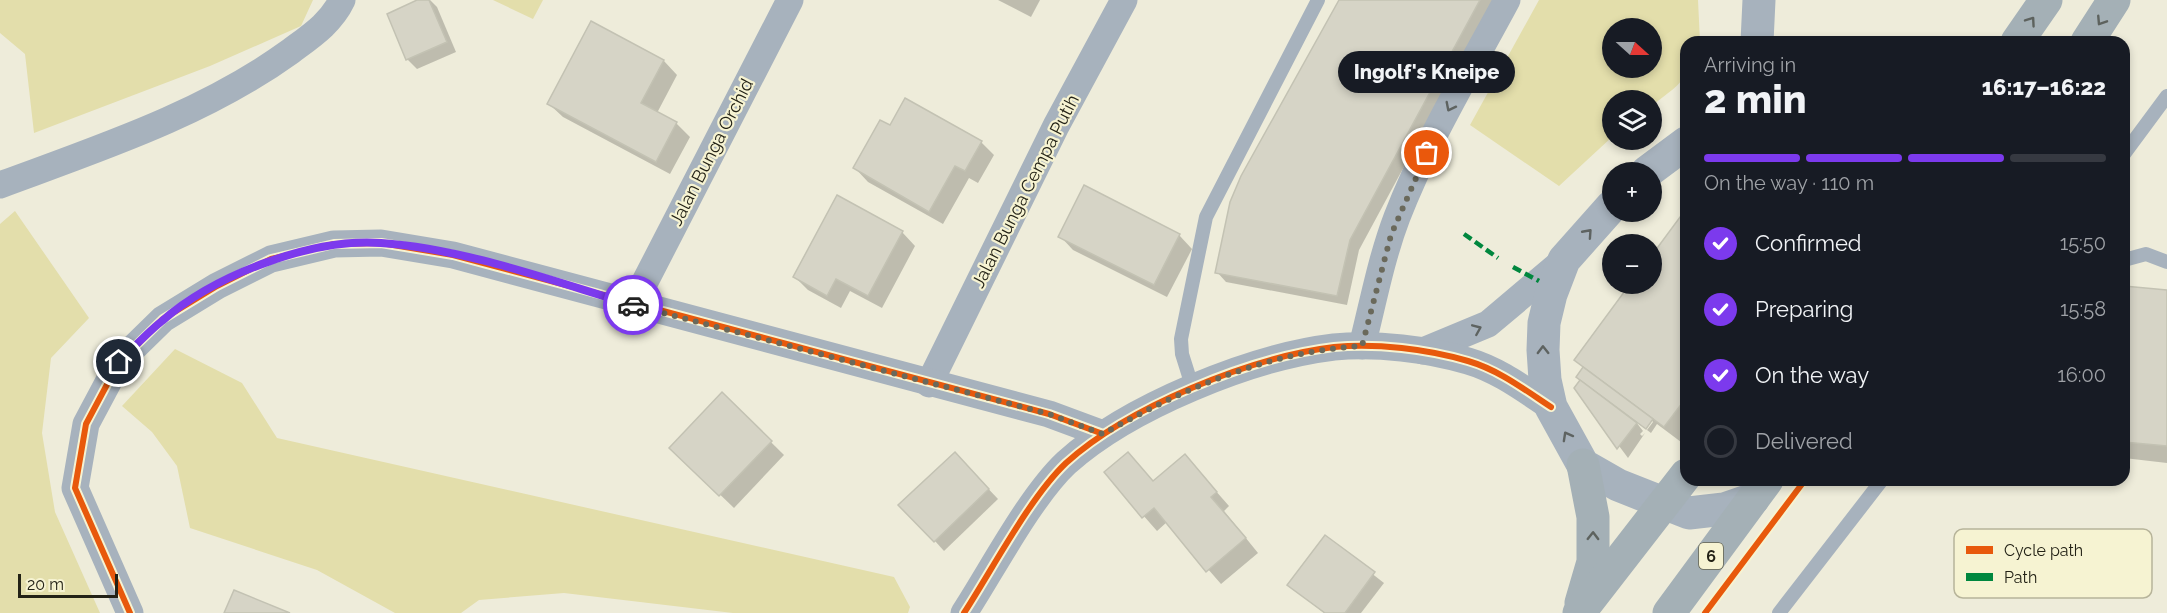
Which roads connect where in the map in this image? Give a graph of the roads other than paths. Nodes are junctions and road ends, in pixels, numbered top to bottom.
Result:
1 (342, 0) edge
2 (790, 0) edge
3 (1124, 0) edge
4 (1318, 0) edge
5 (1507, 0) edge
6 (2046, 0) edge
7 (2114, 0) edge
8 (1760, 3) edge
9 (1757, 36) edge
10 (1774, 36) edge
11 (2020, 36) edge
12 (2091, 36) edge
13 (2167, 96) edge
14 (2130, 146) edge
15 (1680, 147) edge
16 (1660, 162) edge
17 (0, 185) edge
18 (1602, 217) edge
19 (2130, 258) edge
20 (1564, 260) junction
21 (2167, 262) edge
22 (633, 305) junction
23 (1362, 346) junction
24 (1423, 351) junction
25 (929, 384) junction
26 (1192, 389) junction
27 (1551, 407) junction
28 (1103, 434) junction
29 (1583, 465) junction
30 (1680, 483) edge
31 (1877, 486) edge
32 (1760, 489) edge
33 (1664, 504) junction
34 (130, 613) edge
35 (964, 613) edge
36 (1579, 613) edge
37 (1670, 613) edge
38 (1779, 613) edge

1 - 17 street
2 - 22 street, Jalan Bunga Orchid
3 - 25 street, Jalan Bunga Cempa Putih
4 - 26 lane
5 -> 23 street
11 -> 6 main road
7 -> 12 main road
8 - 9 street
8 - 10 street
13 - 14 lane
15 - 16 street
20 -> 18 street
19 - 21 lane
24 -> 20 street
27 -> 20 street
22 - 25 street
22 - 34 street
23 - 24 street
23 - 26 street
24 - 27 street
25 - 28 street
26 - 28 street
29 -> 27 street
28 - 35 street
29 - 33 street
36 -> 29 main road
30 - 33 main road
31 - 38 lane
32 - 33 street
32 - 37 main road, 6
33 - 36 main road

